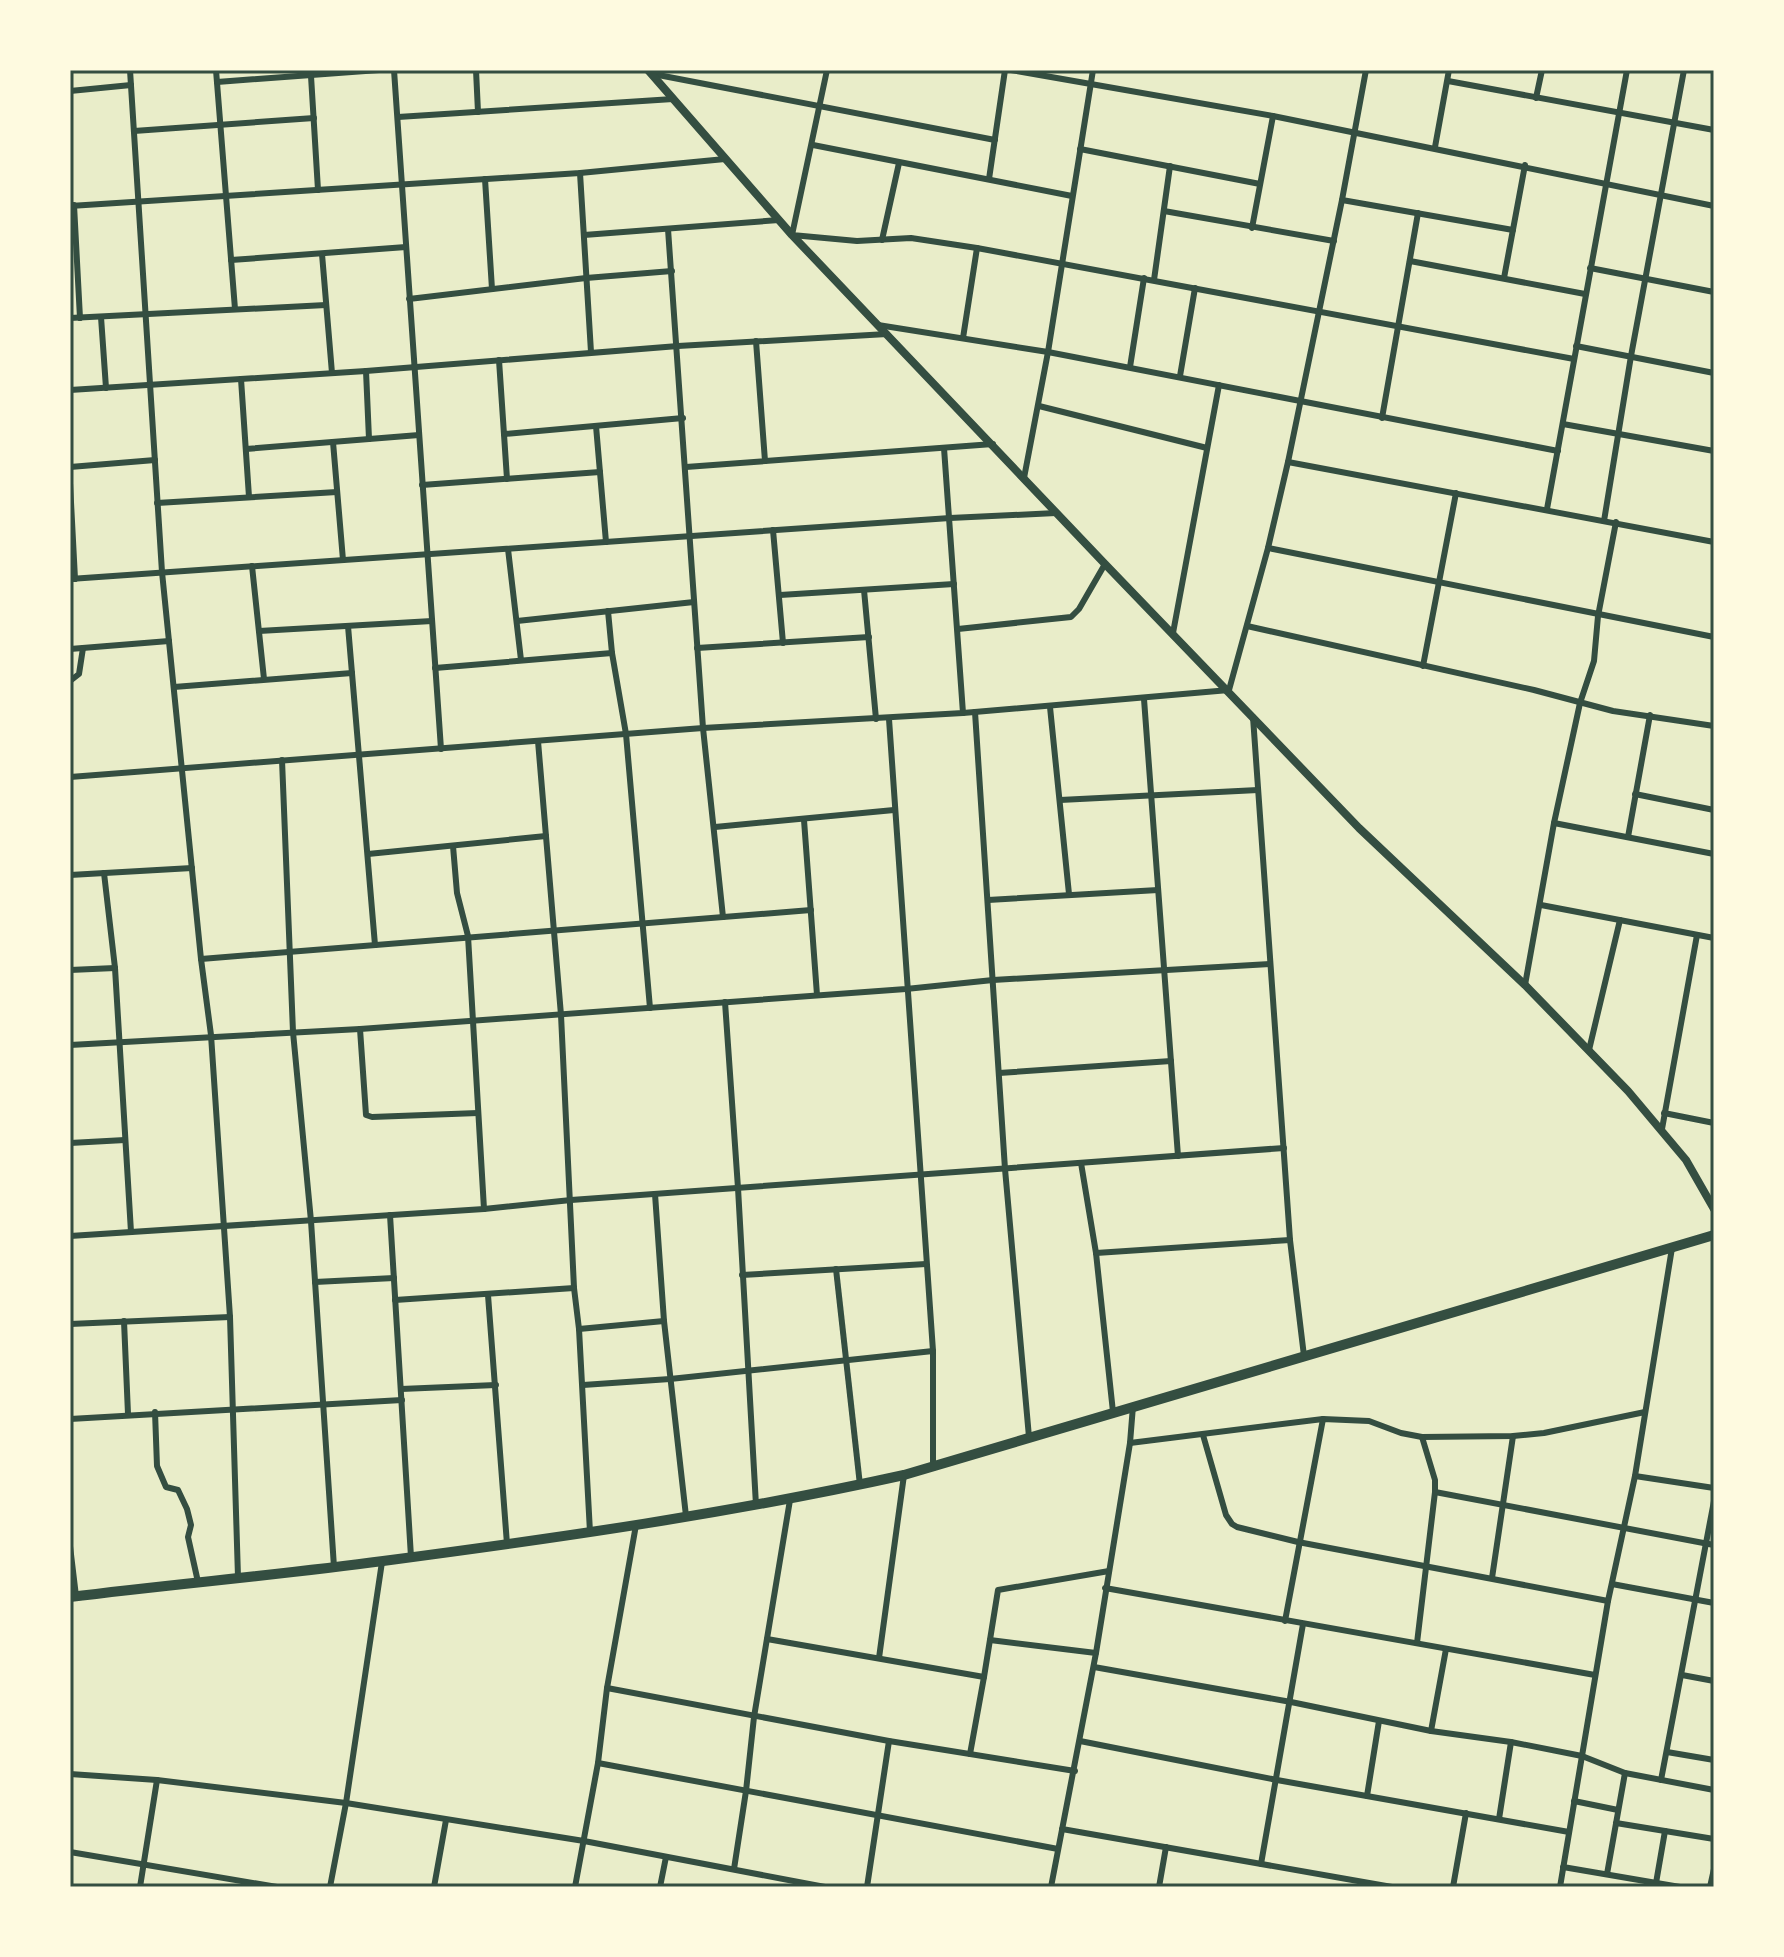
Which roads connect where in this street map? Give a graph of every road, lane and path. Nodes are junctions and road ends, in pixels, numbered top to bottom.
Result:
1 (130, 70) edge
2 (216, 70) edge
3 (379, 70) edge
4 (394, 70) edge
5 (476, 70) edge
6 (827, 70) edge
7 (1008, 70) edge
8 (1093, 70) edge
9 (1366, 70) edge
10 (1449, 70) edge
11 (1542, 70) edge
12 (1627, 70) edge
13 (1684, 70) edge
14 (649, 72) edge
15 (311, 76) junction
16 (1448, 81) junction
17 (217, 82) junction
18 (1091, 84) junction
19 (131, 85) junction
20 (70, 91) edge
21 (1536, 98) junction
22 (673, 99) junction
23 (821, 104) junction
24 (478, 112) junction
25 (1619, 113) junction
26 (1273, 116) junction
27 (398, 117) junction
28 (314, 118) junction
29 (1674, 122) junction
30 (220, 125) junction
31 (1714, 130) edge
32 (134, 131) junction
33 (1355, 133) junction
34 (995, 140) junction
35 (813, 145) junction
36 (1435, 147) junction
37 (1080, 149) junction
38 (725, 159) junction
39 (899, 163) junction
40 (1525, 165) junction
41 (1170, 166) junction
42 (580, 173) junction
43 (485, 179) junction
44 (989, 179) junction
45 (1260, 184) junction
46 (1606, 184) junction
47 (402, 185) junction
48 (318, 190) junction
49 (1661, 195) junction
50 (225, 196) junction
51 (1072, 196) junction
52 (139, 200) junction
53 (1342, 200) junction
54 (72, 206) edge
55 (1714, 206) edge
56 (1164, 211) junction
57 (1418, 213) junction
58 (779, 220) junction
59 (1252, 228) junction
60 (668, 229) junction
61 (1513, 230) junction
62 (584, 235) junction
63 (792, 235) junction
64 (882, 240) junction
65 (1334, 241) junction
66 (406, 247) junction
67 (977, 248) junction
68 (322, 254) junction
69 (231, 260) junction
70 (1410, 261) junction
71 (1061, 262) junction
72 (1590, 268) junction
73 (672, 271) junction
74 (586, 278) junction
75 (1144, 278) junction
76 (1504, 278) junction
77 (1154, 280) junction
78 (1645, 280) junction
79 (1195, 288) junction
80 (492, 289) junction
81 (1714, 292) edge
82 (1585, 294) junction
83 (409, 299) junction
84 (326, 305) junction
85 (235, 309) junction
86 (1318, 312) junction
87 (145, 315) junction
88 (101, 317) junction
89 (70, 318) edge
90 (80, 318) junction
91 (878, 325) junction
92 (1398, 326) junction
93 (887, 334) junction
94 (963, 338) junction
95 (756, 341) junction
96 (678, 346) junction
97 (1576, 346) junction
98 (591, 352) junction
99 (1048, 352) junction
100 (1631, 356) junction
101 (1574, 359) junction
102 (499, 360) junction
103 (414, 367) junction
104 (1130, 367) junction
105 (366, 371) junction
106 (332, 373) junction
107 (1714, 373) edge
108 (1180, 376) junction
109 (241, 379) junction
110 (150, 385) junction
111 (1219, 385) junction
112 (106, 388) junction
113 (70, 390) edge
114 (1299, 402) junction
115 (1039, 406) junction
116 (683, 418) junction
117 (1382, 418) junction
118 (1563, 424) junction
119 (596, 426) junction
120 (504, 434) junction
121 (1618, 434) junction
122 (419, 435) junction
123 (369, 439) junction
124 (333, 442) junction
125 (993, 444) junction
126 (944, 448) junction
127 (1207, 448) junction
128 (246, 449) junction
129 (1558, 451) junction
130 (1714, 451) edge
131 (155, 460) junction
132 (765, 461) junction
133 (1288, 462) junction
134 (70, 467) edge
135 (686, 467) junction
136 (600, 472) junction
137 (1024, 478) junction
138 (507, 479) junction
139 (70, 483) edge
140 (422, 485) junction
141 (337, 492) junction
142 (1456, 493) junction
143 (249, 497) junction
144 (157, 503) junction
145 (1547, 509) junction
146 (71, 513) edge
147 (1056, 513) junction
148 (950, 518) junction
149 (1604, 521) junction
150 (1616, 522) junction
151 (773, 530) junction
152 (690, 536) junction
153 (606, 542) junction
154 (1714, 542) edge
155 (1268, 548) junction
156 (508, 549) junction
157 (427, 554) junction
158 (343, 560) junction
159 (1105, 564) junction
160 (252, 566) junction
161 (162, 572) junction
162 (72, 579) edge
163 (1439, 583) junction
164 (954, 584) junction
165 (864, 590) junction
166 (780, 595) junction
167 (694, 602) junction
168 (608, 611) junction
169 (1598, 616) junction
170 (432, 621) junction
171 (517, 621) junction
172 (348, 626) junction
173 (1247, 626) junction
174 (958, 629) junction
175 (259, 631) junction
176 (1173, 633) junction
177 (869, 637) junction
178 (1714, 637) edge
179 (169, 641) junction
180 (783, 643) junction
181 (83, 648) junction
182 (697, 648) junction
183 (70, 649) edge
184 (612, 653) junction
185 (521, 660) junction
186 (1423, 666) junction
187 (435, 668) junction
188 (352, 673) junction
189 (264, 679) junction
190 (70, 681) edge
191 (174, 687) junction
192 (1229, 690) junction
193 (1144, 699) junction
194 (1580, 703) junction
195 (1050, 707) junction
196 (975, 712) junction
197 (963, 713) junction
198 (1253, 715) junction
199 (1650, 715) junction
200 (876, 719) junction
201 (889, 719) junction
202 (1714, 726) edge
203 (703, 728) junction
204 (626, 734) junction
205 (538, 741) junction
206 (441, 749) junction
207 (360, 755) junction
208 (282, 760) junction
209 (182, 767) junction
210 (70, 777) edge
211 (1258, 790) junction
212 (1635, 794) junction
213 (1151, 795) junction
214 (1060, 800) junction
215 (894, 810) junction
216 (1714, 810) edge
217 (804, 820) junction
218 (1554, 823) junction
219 (715, 827) junction
220 (546, 836) junction
221 (1628, 837) junction
222 (453, 846) junction
223 (368, 854) junction
224 (1714, 854) edge
225 (192, 868) junction
226 (104, 873) junction
227 (70, 875) edge
228 (1158, 890) junction
229 (1069, 894) junction
230 (988, 900) junction
231 (1541, 905) junction
232 (811, 910) junction
233 (723, 917) junction
234 (1620, 920) junction
235 (642, 923) junction
236 (554, 930) junction
237 (1697, 935) junction
238 (468, 936) junction
239 (1714, 938) edge
240 (375, 945) junction
241 (291, 952) junction
242 (201, 959) junction
243 (1270, 964) junction
244 (115, 968) junction
245 (70, 970) edge
246 (1165, 971) junction
247 (993, 980) junction
248 (1525, 985) junction
249 (906, 989) junction
250 (817, 995) junction
251 (725, 1002) junction
252 (650, 1008) junction
253 (561, 1015) junction
254 (473, 1020) junction
255 (360, 1029) junction
256 (293, 1032) junction
257 (211, 1035) junction
258 (119, 1042) junction
259 (70, 1045) edge
260 (1589, 1050) junction
261 (1171, 1061) junction
262 (999, 1073) junction
263 (478, 1113) junction
264 (1664, 1113) junction
265 (1714, 1123) edge
266 (1662, 1129) junction
267 (125, 1140) junction
268 (70, 1143) edge
269 (1284, 1148) junction
270 (1178, 1156) junction
271 (1081, 1163) junction
272 (1005, 1169) junction
273 (919, 1176) junction
274 (738, 1188) junction
275 (655, 1194) junction
276 (571, 1200) junction
277 (484, 1209) junction
278 (1714, 1209) edge
279 (390, 1215) junction
280 (311, 1221) junction
281 (224, 1226) junction
282 (131, 1232) junction
283 (1714, 1235) edge
284 (70, 1236) edge
285 (1290, 1240) junction
286 (1672, 1248) junction
287 (1096, 1253) junction
288 (926, 1264) junction
289 (836, 1269) junction
290 (742, 1275) junction
291 (394, 1278) junction
292 (315, 1282) junction
293 (574, 1288) junction
294 (488, 1295) junction
295 (395, 1300) junction
296 (230, 1317) junction
297 (124, 1321) junction
298 (664, 1321) junction
299 (70, 1324) edge
300 (579, 1329) junction
301 (933, 1351) junction
302 (1304, 1356) junction
303 (848, 1360) junction
304 (747, 1371) junction
305 (670, 1379) junction
306 (496, 1385) junction
307 (583, 1385) junction
308 (401, 1389) junction
309 (1714, 1392) edge
310 (402, 1400) junction
311 (1714, 1400) edge
312 (322, 1405) junction
313 (1133, 1406) junction
314 (233, 1409) junction
315 (155, 1412) junction
316 (1113, 1412) junction
317 (1645, 1412) junction
318 (128, 1414) junction
319 (70, 1419) edge
320 (1323, 1419) junction
321 (1203, 1435) junction
322 (1513, 1436) junction
323 (1029, 1437) junction
324 (1422, 1437) junction
325 (1130, 1443) junction
326 (933, 1466) junction
327 (904, 1475) junction
328 (1635, 1476) junction
329 (860, 1485) junction
330 (1714, 1488) edge
331 (1435, 1492) junction
332 (790, 1500) junction
333 (1714, 1501) edge
334 (756, 1505) junction
335 (1503, 1507) junction
336 (686, 1518) junction
337 (636, 1525) junction
338 (1624, 1527) junction
339 (590, 1532) junction
340 (1298, 1542) junction
341 (1705, 1543) junction
342 (507, 1544) junction
343 (1714, 1545) edge
344 (70, 1546) edge
345 (411, 1557) junction
346 (382, 1562) junction
347 (334, 1567) junction
348 (1427, 1567) junction
349 (1109, 1571) junction
350 (238, 1577) junction
351 (1492, 1578) junction
352 (198, 1582) junction
353 (1612, 1584) junction
354 (1105, 1588) junction
355 (73, 1597) edge
356 (1695, 1600) junction
357 (1608, 1601) junction
358 (1714, 1603) edge
359 (1285, 1621) junction
360 (1303, 1624) junction
361 (767, 1639) junction
362 (990, 1640) junction
363 (1417, 1643) junction
364 (1446, 1649) junction
365 (1096, 1653) junction
366 (879, 1658) junction
367 (1094, 1667) junction
368 (1595, 1675) junction
369 (1682, 1675) junction
370 (984, 1677) junction
371 (1714, 1681) edge
372 (607, 1688) junction
373 (1291, 1702) junction
374 (754, 1717) junction
375 (1379, 1721) junction
376 (1431, 1731) junction
377 (889, 1741) junction
378 (1080, 1741) junction
379 (1511, 1742) junction
380 (1667, 1752) junction
381 (970, 1754) junction
382 (1582, 1756) junction
383 (1714, 1760) edge
384 (598, 1763) junction
385 (1075, 1771) junction
386 (1625, 1773) junction
387 (70, 1774) edge
388 (157, 1780) junction
389 (1277, 1780) junction
390 (1661, 1780) junction
391 (1714, 1790) edge
392 (746, 1791) junction
393 (1367, 1796) junction
394 (1574, 1801) junction
395 (346, 1803) junction
396 (1618, 1810) junction
397 (1466, 1813) junction
398 (879, 1816) junction
399 (1499, 1819) junction
400 (446, 1820) junction
401 (1616, 1823) junction
402 (1062, 1829) junction
403 (1665, 1831) junction
404 (1569, 1832) junction
405 (1714, 1839) edge
406 (584, 1841) junction
407 (1166, 1847) junction
408 (1058, 1849) junction
409 (70, 1852) edge
410 (666, 1857) junction
411 (1261, 1864) junction
412 (143, 1865) junction
413 (1563, 1867) junction
414 (734, 1869) junction
415 (1714, 1869) edge
416 (1607, 1874) junction
417 (1656, 1883) junction
418 (1363, 1884) edge
419 (140, 1887) edge
420 (277, 1887) edge
421 (330, 1887) edge
422 (434, 1887) edge
423 (575, 1887) edge
424 (660, 1887) edge
425 (825, 1887) edge
426 (867, 1887) edge
427 (1051, 1887) edge
428 (1159, 1887) edge
429 (1392, 1887) edge
430 (1453, 1887) edge
431 (1560, 1887) edge
432 (1680, 1887) edge
433 (1710, 1887) edge

1 - 19 street
2 - 17 street
3 - 15 street
4 - 27 street
5 - 24 street
6 - 23 street
7 - 18 street
7 - 34 street
8 - 18 street
9 - 33 street
10 - 16 street
11 - 21 street
12 - 25 street
13 - 29 street
14 - 22 street
14 - 23 street
15 - 17 street
15 - 28 street
16 - 21 street
16 - 36 street
17 - 30 street
18 - 26 street
18 - 37 street
19 - 20 street
19 - 32 street
21 - 25 street
22 - 24 street
22 - 38 street
23 - 34 street
23 - 35 street
24 - 27 street
25 - 29 street
25 - 46 street
26 - 33 street
26 - 45 street
27 - 47 street
28 - 30 street
28 - 48 street
29 - 31 street
29 - 49 street
30 - 32 street
30 - 50 street
32 - 52 street
33 - 36 street
33 - 53 street
34 - 44 street
35 - 39 street
35 - 63 street
36 - 40 street
37 - 41 street
37 - 51 street
38 - 42 street
38 - 58 street
39 - 44 street
39 - 64 street
40 - 46 street
40 - 61 street
41 - 45 street
41 - 56 street
42 - 43 street
42 - 62 street
43 - 47 street
43 - 80 street
44 - 51 street
45 - 59 street
46 - 49 street
46 - 72 street
47 - 48 street
47 - 66 street
48 - 50 street
49 - 55 street
49 - 78 street
50 - 52 street
50 - 69 street
51 - 71 street
52 - 54 street
52 - 87 street
53 - 57 street
53 - 65 street
54 - 90 street
56 - 59 street
56 - 77 street
57 - 61 street
57 - 70 street
58 - 60 street
58 - 63 street
59 - 65 street
60 - 62 street
60 - 73 street
61 - 76 street
62 - 74 street
63 - 64 street
63 - 91 street
64 - 67 street
65 - 86 street
66 - 68 street
66 - 83 street
67 - 71 street
67 - 94 street
68 - 69 street
68 - 84 street
69 - 85 street
70 - 76 street
70 - 92 street
71 - 75 street
71 - 99 street
72 - 78 street
72 - 82 street
73 - 74 street
73 - 96 street
74 - 80 street
74 - 98 street
75 - 77 street
75 - 104 street
76 - 82 street
77 - 79 street
78 - 81 street
78 - 100 street
79 - 86 street
79 - 108 street
80 - 83 street
82 - 97 street
83 - 103 street
84 - 85 street
84 - 106 street
85 - 87 street
86 - 92 street
86 - 114 street
87 - 88 street
87 - 110 street
88 - 90 street
88 - 112 street
89 - 90 street
91 - 93 street
91 - 94 street
92 - 101 street
92 - 117 street
93 - 95 street
93 - 125 street
94 - 99 street
95 - 96 street
95 - 132 street
96 - 98 street
96 - 116 street
97 - 100 street
97 - 101 street
98 - 102 street
99 - 104 street
99 - 115 street
100 - 107 street
100 - 121 street
101 - 118 street
102 - 103 street
102 - 120 street
103 - 105 street
103 - 122 street
104 - 108 street
105 - 106 street
105 - 123 street
106 - 109 street
108 - 111 street
109 - 110 street
109 - 128 street
110 - 112 street
110 - 131 street
111 - 114 street
111 - 127 street
112 - 113 street
114 - 117 street
114 - 133 street
115 - 127 street
115 - 137 street
116 - 119 street
116 - 135 street
117 - 129 street
118 - 121 street
118 - 129 street
119 - 120 street
119 - 136 street
120 - 138 street
121 - 130 street
121 - 149 street
122 - 123 street
122 - 140 street
123 - 124 street
124 - 128 street
124 - 141 street
125 - 126 street
125 - 137 street
126 - 132 street
126 - 148 street
127 - 176 street
128 - 143 street
129 - 145 street
131 - 134 street
131 - 144 street
132 - 135 street
133 - 142 street
133 - 155 street
135 - 152 street
136 - 138 street
136 - 153 street
137 - 147 street
138 - 140 street
139 - 146 street
140 - 157 street
141 - 143 street
141 - 158 street
142 - 145 street
142 - 163 street
143 - 144 street
144 - 161 street
145 - 149 street
146 - 162 street
147 - 148 street
147 - 159 street
148 - 151 street
148 - 164 street
149 - 150 street
150 - 154 street
150 - 169 street
151 - 152 street
151 - 166 street
152 - 153 street
152 - 167 street
153 - 156 street
155 - 163 street
155 - 173 street
156 - 157 street
156 - 171 street
157 - 158 street
157 - 170 street
158 - 160 street
159 - 174 street
159 - 176 street
160 - 161 street
160 - 175 street
161 - 162 street
161 - 179 street
163 - 169 street
163 - 186 street
164 - 165 street
164 - 174 street
165 - 166 street
165 - 177 street
166 - 180 street
167 - 168 street
167 - 182 street
168 - 171 street
168 - 184 street
169 - 178 street
169 - 194 street
170 - 172 street
170 - 187 street
171 - 185 street
172 - 175 street
172 - 188 street
173 - 186 street
173 - 192 street
174 - 197 street
175 - 189 street
176 - 192 street
177 - 180 street
177 - 200 street
179 - 181 street
179 - 191 street
180 - 182 street
181 - 183 street
181 - 190 street
182 - 203 street
184 - 185 street
184 - 204 street
185 - 187 street
186 - 194 street
187 - 206 street
188 - 189 street
188 - 207 street
189 - 191 street
191 - 209 street
192 - 193 street
192 - 198 street
193 - 195 street
193 - 213 street
194 - 199 street
194 - 218 street
195 - 196 street
195 - 214 street
196 - 197 street
196 - 230 street
197 - 201 street
198 - 211 street
198 - 248 street
199 - 202 street
199 - 212 street
200 - 201 street
200 - 203 street
201 - 215 street
203 - 204 street
203 - 219 street
204 - 205 street
204 - 235 street
205 - 206 street
205 - 220 street
206 - 207 street
207 - 208 street
207 - 223 street
208 - 209 street
208 - 241 street
209 - 210 street
209 - 225 street
211 - 213 street
211 - 243 street
212 - 216 street
212 - 221 street
213 - 214 street
213 - 228 street
214 - 229 street
215 - 217 street
215 - 249 street
217 - 219 street
217 - 232 street
218 - 221 street
218 - 231 street
219 - 233 street
220 - 222 street
220 - 236 street
221 - 224 street
222 - 223 street
222 - 238 street
223 - 240 street
225 - 226 street
225 - 242 street
226 - 227 street
226 - 244 street
228 - 229 street
228 - 246 street
229 - 230 street
230 - 247 street
231 - 234 street
231 - 248 street
232 - 233 street
232 - 250 street
233 - 235 street
234 - 237 street
234 - 260 street
235 - 236 street
235 - 252 street
236 - 238 street
236 - 253 street
237 - 239 street
237 - 264 street
238 - 240 street
238 - 254 street
240 - 241 street
241 - 242 street
241 - 256 street
242 - 257 street
243 - 246 street
243 - 269 street
244 - 245 street
244 - 258 street
246 - 247 street
246 - 261 street
247 - 249 street
247 - 262 street
248 - 260 street
249 - 250 street
249 - 273 street
250 - 251 street
251 - 252 street
251 - 274 street
252 - 253 street
253 - 254 street
253 - 276 street
254 - 255 street
254 - 263 street
255 - 256 street
255 - 263 street
256 - 257 street
256 - 280 street
257 - 258 street
257 - 281 street
258 - 259 street
258 - 267 street
260 - 266 street
261 - 262 street
261 - 270 street
262 - 272 street
263 - 277 street
264 - 265 street
264 - 266 street
266 - 278 street
267 - 268 street
267 - 282 street
269 - 270 street
269 - 285 street
270 - 271 street
271 - 272 street
271 - 287 street
272 - 273 street
272 - 323 street
273 - 274 street
273 - 288 street
274 - 275 street
274 - 290 street
275 - 276 street
275 - 298 street
276 - 277 street
276 - 293 street
277 - 279 street
279 - 280 street
279 - 291 street
280 - 281 street
280 - 292 street
281 - 282 street
281 - 296 street
282 - 284 street
283 - 286 highway
285 - 287 street
285 - 302 street
286 - 302 highway
286 - 317 street
287 - 316 street
288 - 289 street
288 - 301 street
289 - 290 street
289 - 303 street
290 - 304 street
291 - 292 street
291 - 295 street
292 - 312 street
293 - 294 street
293 - 300 street
294 - 295 street
294 - 306 street
295 - 308 street
296 - 297 street
296 - 314 street
297 - 299 street
297 - 318 street
298 - 300 street
298 - 305 street
300 - 307 street
301 - 303 street
301 - 326 street
302 - 313 highway
303 - 304 street
303 - 329 street
304 - 305 street
304 - 334 street
305 - 307 street
305 - 336 street
306 - 308 street
306 - 342 street
307 - 339 street
308 - 310 street
309 - 311 street
310 - 312 street
310 - 345 street
312 - 314 street
312 - 347 street
313 - 316 highway
313 - 325 street
314 - 315 street
314 - 350 street
315 - 318 street
315 - 352 street
316 - 323 highway
317 - 322 street
317 - 328 street
318 - 319 street
320 - 321 street
320 - 324 street
320 - 340 street
321 - 325 street
321 - 340 street
322 - 324 street
322 - 335 street
323 - 326 highway
324 - 331 street
325 - 349 street
326 - 327 highway
327 - 329 highway
327 - 366 street
328 - 330 street
328 - 338 street
329 - 332 highway
331 - 335 street
331 - 348 street
332 - 334 highway
332 - 361 street
333 - 341 street
334 - 336 highway
335 - 338 street
335 - 351 street
336 - 337 highway
337 - 339 highway
337 - 372 street
338 - 341 street
338 - 353 street
339 - 342 highway
340 - 348 street
340 - 359 street
341 - 343 street
341 - 356 street
342 - 345 highway
344 - 355 street
345 - 346 highway
346 - 347 highway
346 - 395 street
347 - 350 highway
348 - 351 street
348 - 363 street
349 - 354 street
349 - 362 street
350 - 352 highway
351 - 357 street
352 - 355 highway
353 - 356 street
353 - 357 street
354 - 359 street
354 - 365 street
356 - 358 street
356 - 369 street
357 - 368 street
359 - 360 street
360 - 363 street
360 - 373 street
361 - 366 street
361 - 374 street
362 - 365 street
362 - 370 street
363 - 364 street
364 - 368 street
364 - 376 street
365 - 367 street
366 - 370 street
367 - 373 street
367 - 378 street
368 - 382 street
369 - 371 street
369 - 380 street
370 - 381 street
372 - 374 street
372 - 384 street
373 - 375 street
373 - 389 street
374 - 377 street
374 - 392 street
375 - 376 street
375 - 393 street
376 - 379 street
377 - 381 street
377 - 398 street
378 - 385 street
378 - 389 street
379 - 382 street
379 - 399 street
380 - 383 street
380 - 390 street
381 - 385 street
382 - 386 street
382 - 394 street
384 - 392 street
384 - 406 street
385 - 402 street
386 - 390 street
386 - 396 street
387 - 388 street
388 - 395 street
388 - 412 street
389 - 393 street
389 - 411 street
390 - 391 street
392 - 398 street
392 - 414 street
393 - 397 street
394 - 396 street
394 - 404 street
395 - 400 street
395 - 421 street
396 - 401 street
397 - 399 street
397 - 430 street
398 - 408 street
398 - 426 street
399 - 404 street
400 - 406 street
400 - 422 street
401 - 403 street
401 - 416 street
402 - 407 street
402 - 408 street
403 - 405 street
403 - 417 street
404 - 413 street
406 - 410 street
406 - 423 street
407 - 411 street
407 - 428 street
408 - 427 street
409 - 412 street
410 - 414 street
410 - 424 street
411 - 418 street
412 - 419 street
412 - 420 street
413 - 416 street
413 - 431 street
414 - 425 street
415 - 433 street
416 - 417 street
417 - 432 street
418 - 429 street

